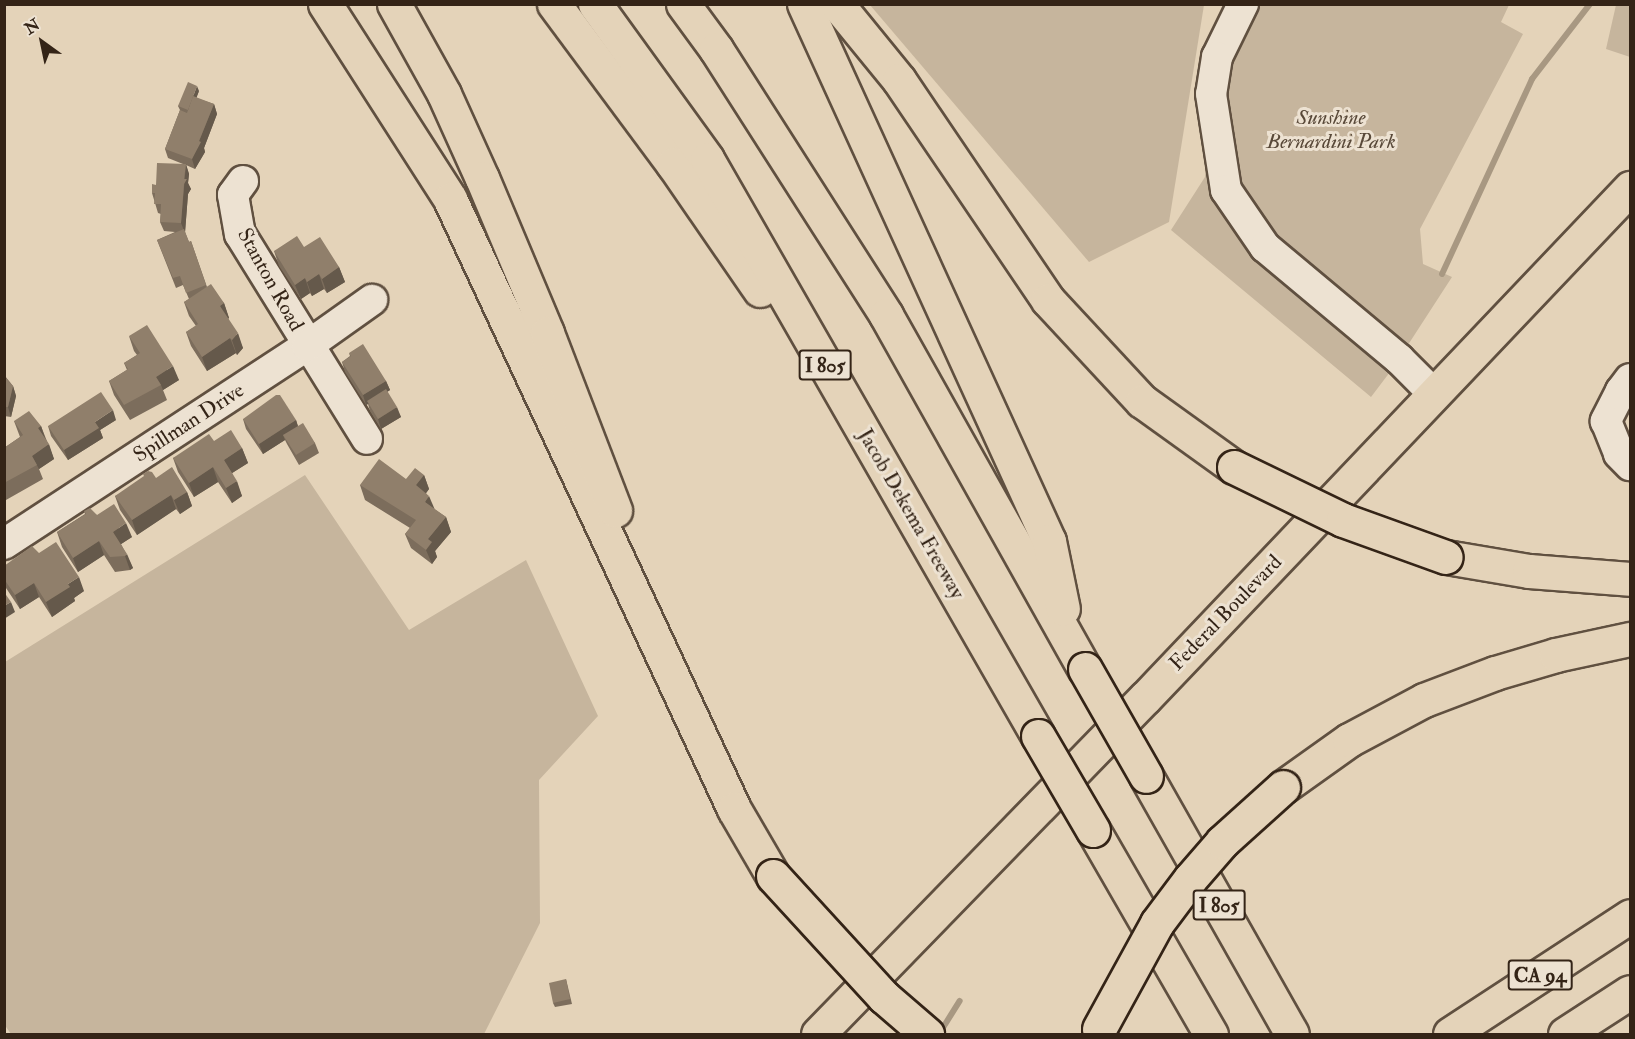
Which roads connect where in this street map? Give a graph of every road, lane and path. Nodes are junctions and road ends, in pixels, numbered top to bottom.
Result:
1 (325, 4) edge
2 (394, 4) edge
3 (554, 4) edge
4 (595, 4) edge
5 (683, 4) edge
6 (804, 4) edge
7 (837, 4) edge
8 (1243, 4) edge
9 (243, 181) dead end
10 (1630, 188) edge
11 (372, 300) dead end
12 (307, 346) junction
13 (1630, 379) edge
14 (1435, 395) junction
15 (367, 439) dead end
16 (1630, 465) edge
17 (895, 486) junction
18 (4, 544) edge
19 (1630, 579) edge
20 (1068, 637) junction
21 (1630, 639) edge
22 (707, 750) junction
23 (1630, 916) edge
24 (1630, 992) edge
25 (1098, 1032) edge
26 (818, 1035) edge
27 (927, 1035) edge
28 (1211, 1035) edge
29 (1292, 1035) edge
30 (1450, 1035) edge
31 (1565, 1035) edge

1 - 22 main road
2 - 22 main road
3 - 17 main road
4 - 17 main road, Jacob Dekema Freeway / I 805
5 - 20 main road, I 805
6 - 20 main road
7 - 19 main road, bridge
8 - 14 street
9 - 12 street, Stanton Road
10 - 14 main road, Federal Boulevard
11 - 12 street, Spillman Drive
12 - 15 street, Stanton Road
12 - 18 street, Spillman Drive
13 - 16 street
14 - 26 main road, Federal Boulevard
17 - 28 main road, Jacob Dekema Freeway / I 805, bridge
20 - 29 main road, I 805, bridge
21 - 25 main road, bridge
22 - 27 main road, bridge
23 - 30 main road, CA 94
24 - 31 main road, CA 94

